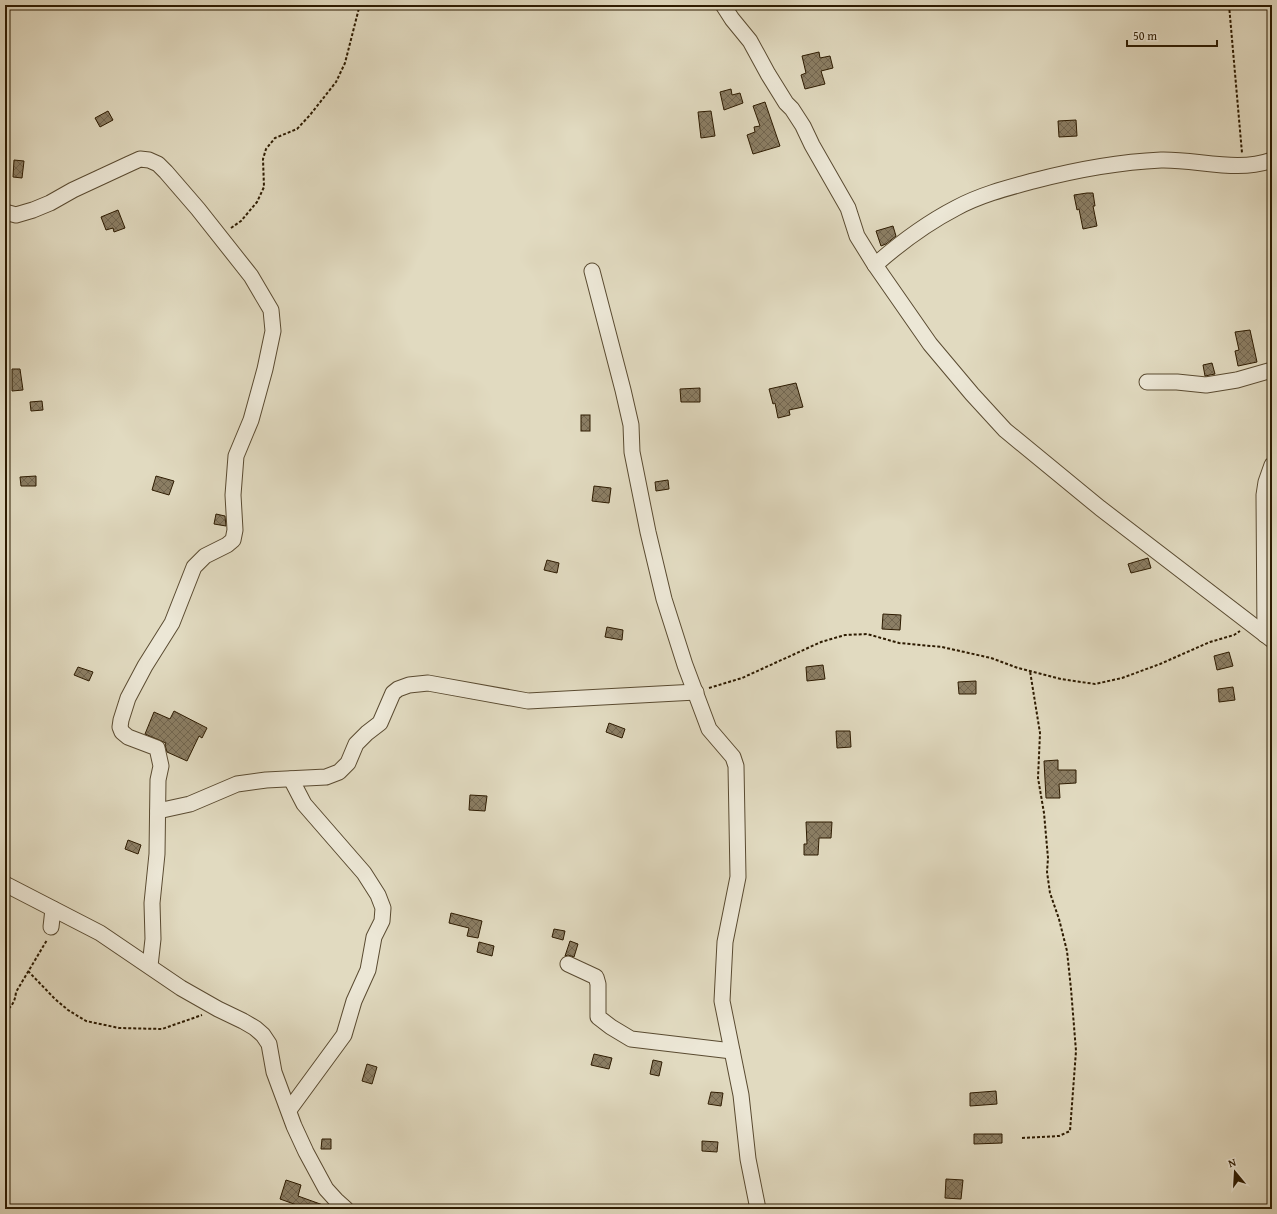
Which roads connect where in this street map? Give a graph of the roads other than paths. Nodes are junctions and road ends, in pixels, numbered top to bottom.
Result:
1 (722, 5) edge
2 (1272, 160) edge
3 (5, 212) edge
4 (875, 265) junction
5 (592, 272) dead end
6 (1272, 370) edge
7 (1147, 382) dead end
8 (1272, 465) edge
9 (1269, 638) edge
10 (696, 692) junction
11 (291, 779) junction
12 (158, 812) junction
13 (5, 884) edge
14 (53, 909) junction
15 (52, 927) road end
16 (568, 964) dead end
17 (150, 966) junction
18 (732, 1051) junction
19 (289, 1110) junction
20 (346, 1209) edge
21 (758, 1209) edge

1 - 4 street
2 - 4 street
3 - 12 street
4 - 9 street
5 - 10 street
6 - 7 street
8 - 9 street
10 - 11 street
10 - 18 street
11 - 12 street
11 - 19 street
12 - 17 street
13 - 14 street
14 - 15 street
14 - 17 street
16 - 18 street
17 - 19 street
18 - 21 street
19 - 20 street

